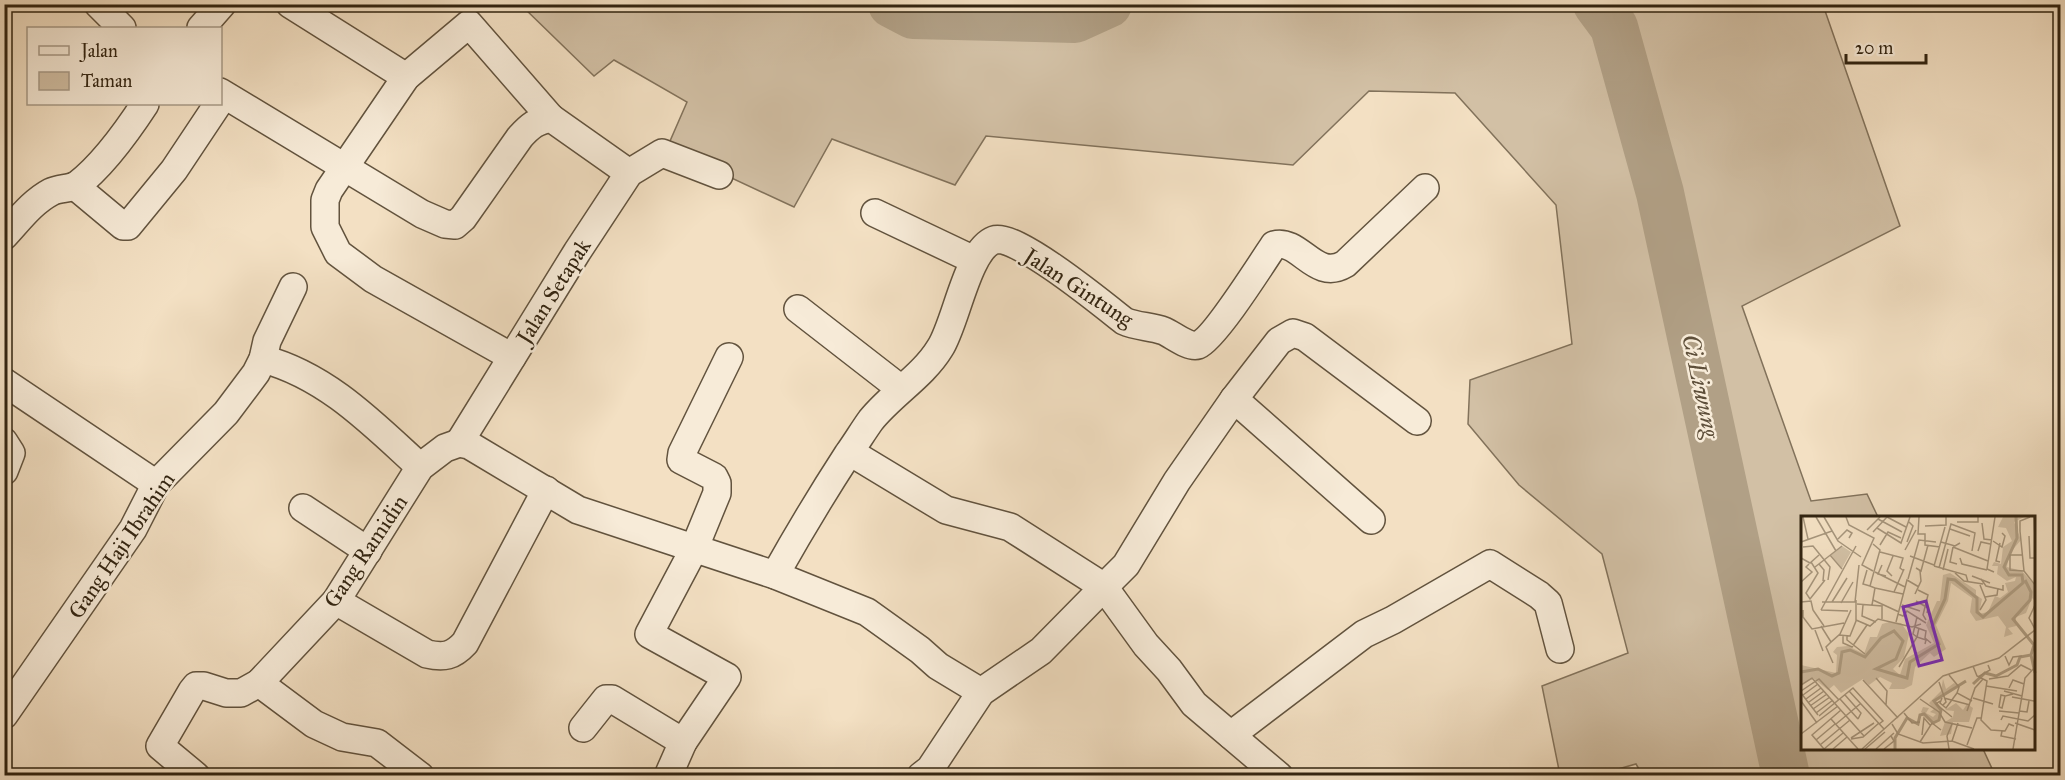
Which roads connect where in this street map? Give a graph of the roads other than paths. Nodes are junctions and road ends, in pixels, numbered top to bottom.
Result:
1 (98, 4) edge
2 (222, 4) edge
3 (290, 4) edge
4 (121, 27) edge
5 (202, 27) edge
6 (406, 77) junction
7 (222, 98) edge
8 (144, 105) edge
9 (216, 105) edge
10 (551, 118) junction
11 (345, 166) junction
12 (629, 173) junction
13 (719, 175) dead end
14 (75, 186) junction
15 (1425, 188) dead end
16 (875, 213) dead end
17 (4, 236) edge
18 (974, 261) junction
19 (293, 287) dead end
20 (798, 309) dead end
21 (512, 357) junction
22 (729, 357) dead end
23 (263, 359) junction
24 (4, 382) edge
25 (901, 388) junction
26 (1234, 399) junction
27 (1417, 421) dead end
28 (4, 442) edge
29 (459, 443) junction
30 (850, 452) junction
31 (420, 467) junction
32 (4, 471) edge
33 (156, 484) junction
34 (546, 490) junction
35 (303, 508) dead end
36 (1371, 520) dead end
37 (694, 549) junction
38 (368, 550) junction
39 (775, 575) junction
40 (1104, 587) junction
41 (336, 601) junction
42 (1560, 649) dead end
43 (259, 682) junction
44 (981, 692) junction
45 (4, 715) edge
46 (583, 728) dead end
47 (1231, 735) junction
48 (683, 742) junction
49 (196, 776) edge
50 (420, 776) edge
51 (668, 776) edge
52 (921, 776) edge
53 (1279, 776) edge

1 - 4 street
2 - 5 street
3 - 6 street
6 - 10 street
6 - 11 street
7 - 11 street
8 - 14 street
9 - 14 street
10 - 11 street
10 - 12 street
11 - 21 street
12 - 13 street, Jalan Setapak
12 - 21 street, Jalan Setapak
14 - 17 street
15 - 18 street, Jalan Gintung
16 - 18 street
18 - 25 street, Jalan Gintung
19 - 23 street, Gang Haji Ibrahim
20 - 25 street
21 - 29 street, Jalan Setapak
22 - 37 street
23 - 31 street
23 - 33 street, Gang Haji Ibrahim
24 - 33 street
25 - 30 street, Jalan Gintung
26 - 27 street
26 - 36 street
26 - 40 street
28 - 32 street
29 - 31 street
29 - 34 street
30 - 39 street, Jalan Gintung
30 - 40 street
31 - 38 street, Gang Ramidin
33 - 45 street, Gang Haji Ibrahim
34 - 37 street
34 - 41 street
35 - 38 street
37 - 39 street
37 - 48 street
38 - 41 street, Gang Ramidin
39 - 44 street
40 - 44 street
40 - 47 street
41 - 43 street, Gang Ramidin
42 - 47 street
43 - 49 street, Gang Ramidin
43 - 50 street
44 - 52 street
46 - 48 street
47 - 53 street
48 - 51 street

